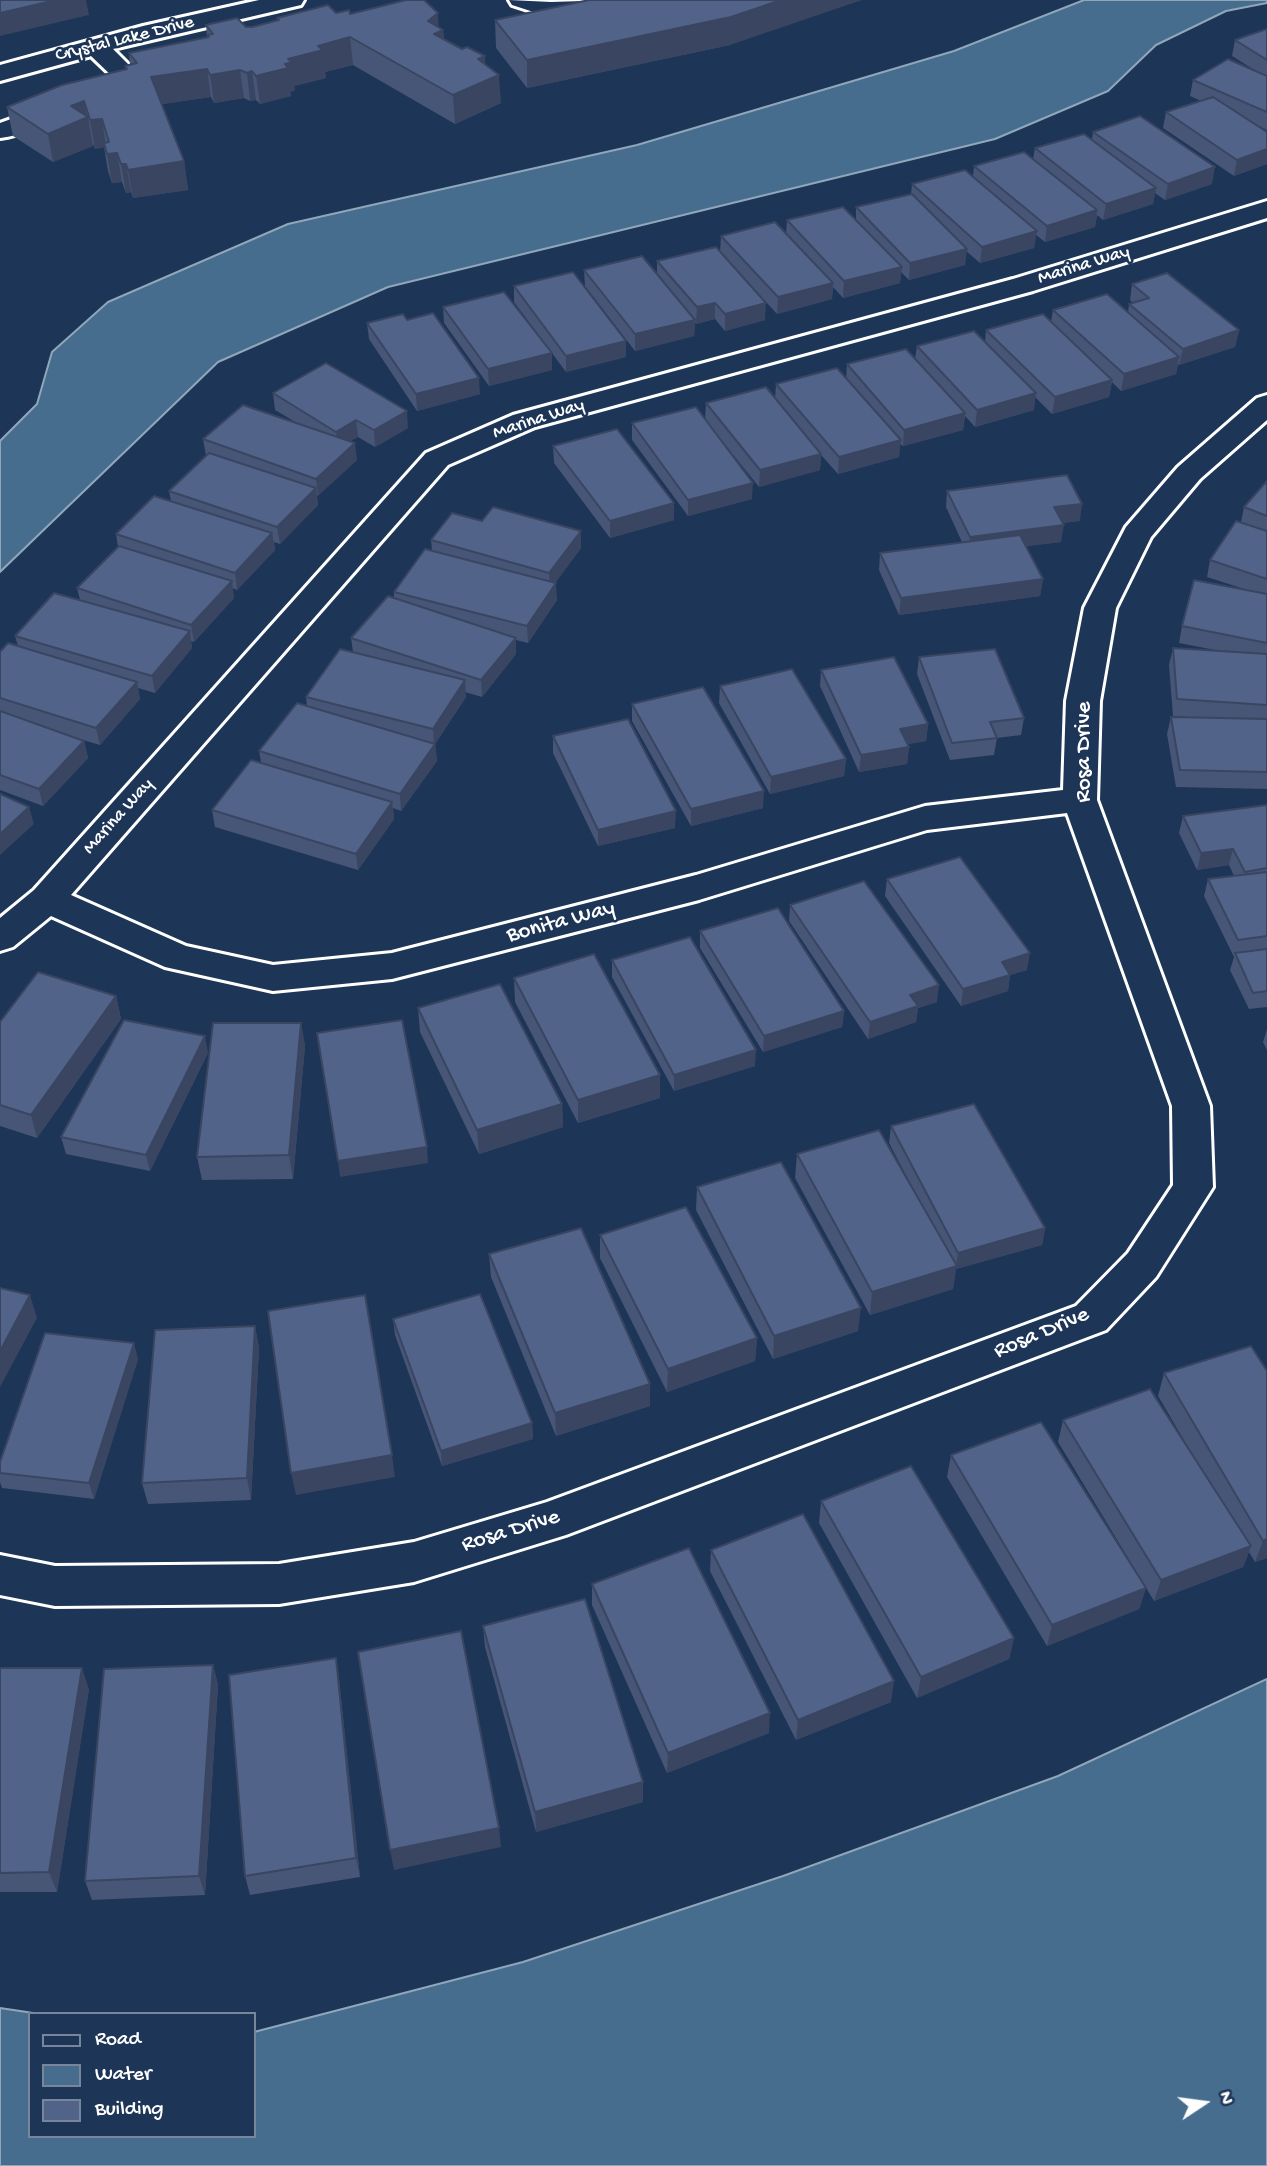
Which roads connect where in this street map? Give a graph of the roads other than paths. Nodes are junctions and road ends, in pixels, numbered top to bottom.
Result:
1 (292, 0) edge
2 (520, 0) edge
3 (604, 0) edge
4 (95, 46) junction
5 (1, 72) edge
6 (2, 131) edge
7 (1267, 209) edge
8 (1267, 404) edge
9 (1080, 800) junction
10 (47, 899) junction
11 (0, 938) edge
12 (0, 1575) edge

1 - 4 street, Crystal Lake Drive
2 - 3 street
4 - 5 street, Crystal Lake Drive
4 - 6 street
7 - 10 street, Marina Way
8 - 9 street, Rosa Drive
9 - 10 street, Bonita Way
9 - 12 street, Rosa Drive
10 - 11 street, Marina Way

